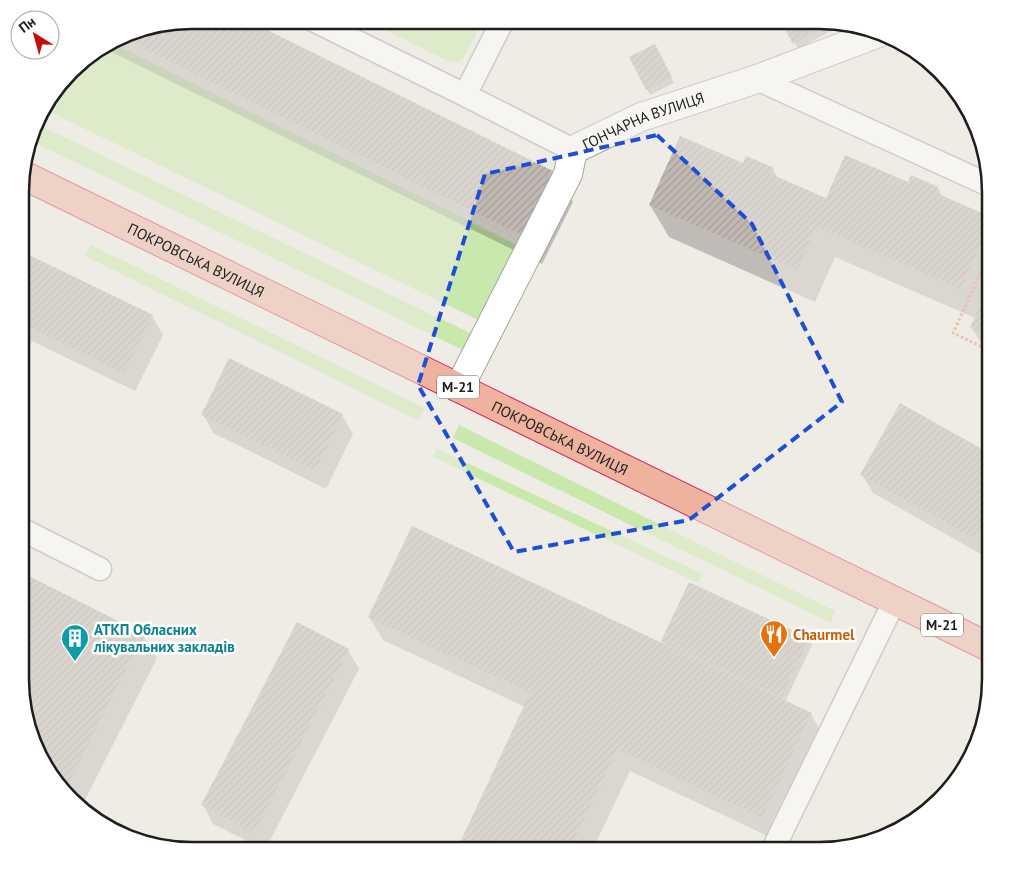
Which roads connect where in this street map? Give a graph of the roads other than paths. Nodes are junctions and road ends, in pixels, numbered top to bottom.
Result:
1 (331, 29) edge
2 (498, 29) edge
3 (871, 37) edge
4 (757, 79) junction
5 (465, 95) junction
6 (572, 150) junction
7 (30, 178) edge
8 (982, 182) edge
9 (459, 388) junction
10 (29, 534) edge
11 (100, 569) dead end
12 (894, 602) junction
13 (982, 644) edge
14 (776, 842) edge

1 - 5 lane
2 - 5 lane
3 - 4 street, ГОНЧАРНА ВУЛИЦЯ
4 - 6 street, ГОНЧАРНА ВУЛИЦЯ
4 - 8 lane
5 - 6 lane
6 - 9 street, ГОНЧАРНА ВУЛИЦЯ
7 - 9 highway, ПОКРОВСЬКА ВУЛИЦЯ / М-21
9 - 12 highway, ПОКРОВСЬКА ВУЛИЦЯ / М-21
10 - 11 lane
12 - 13 highway, ПОКРОВСЬКА ВУЛИЦЯ / М-21
12 - 14 lane

